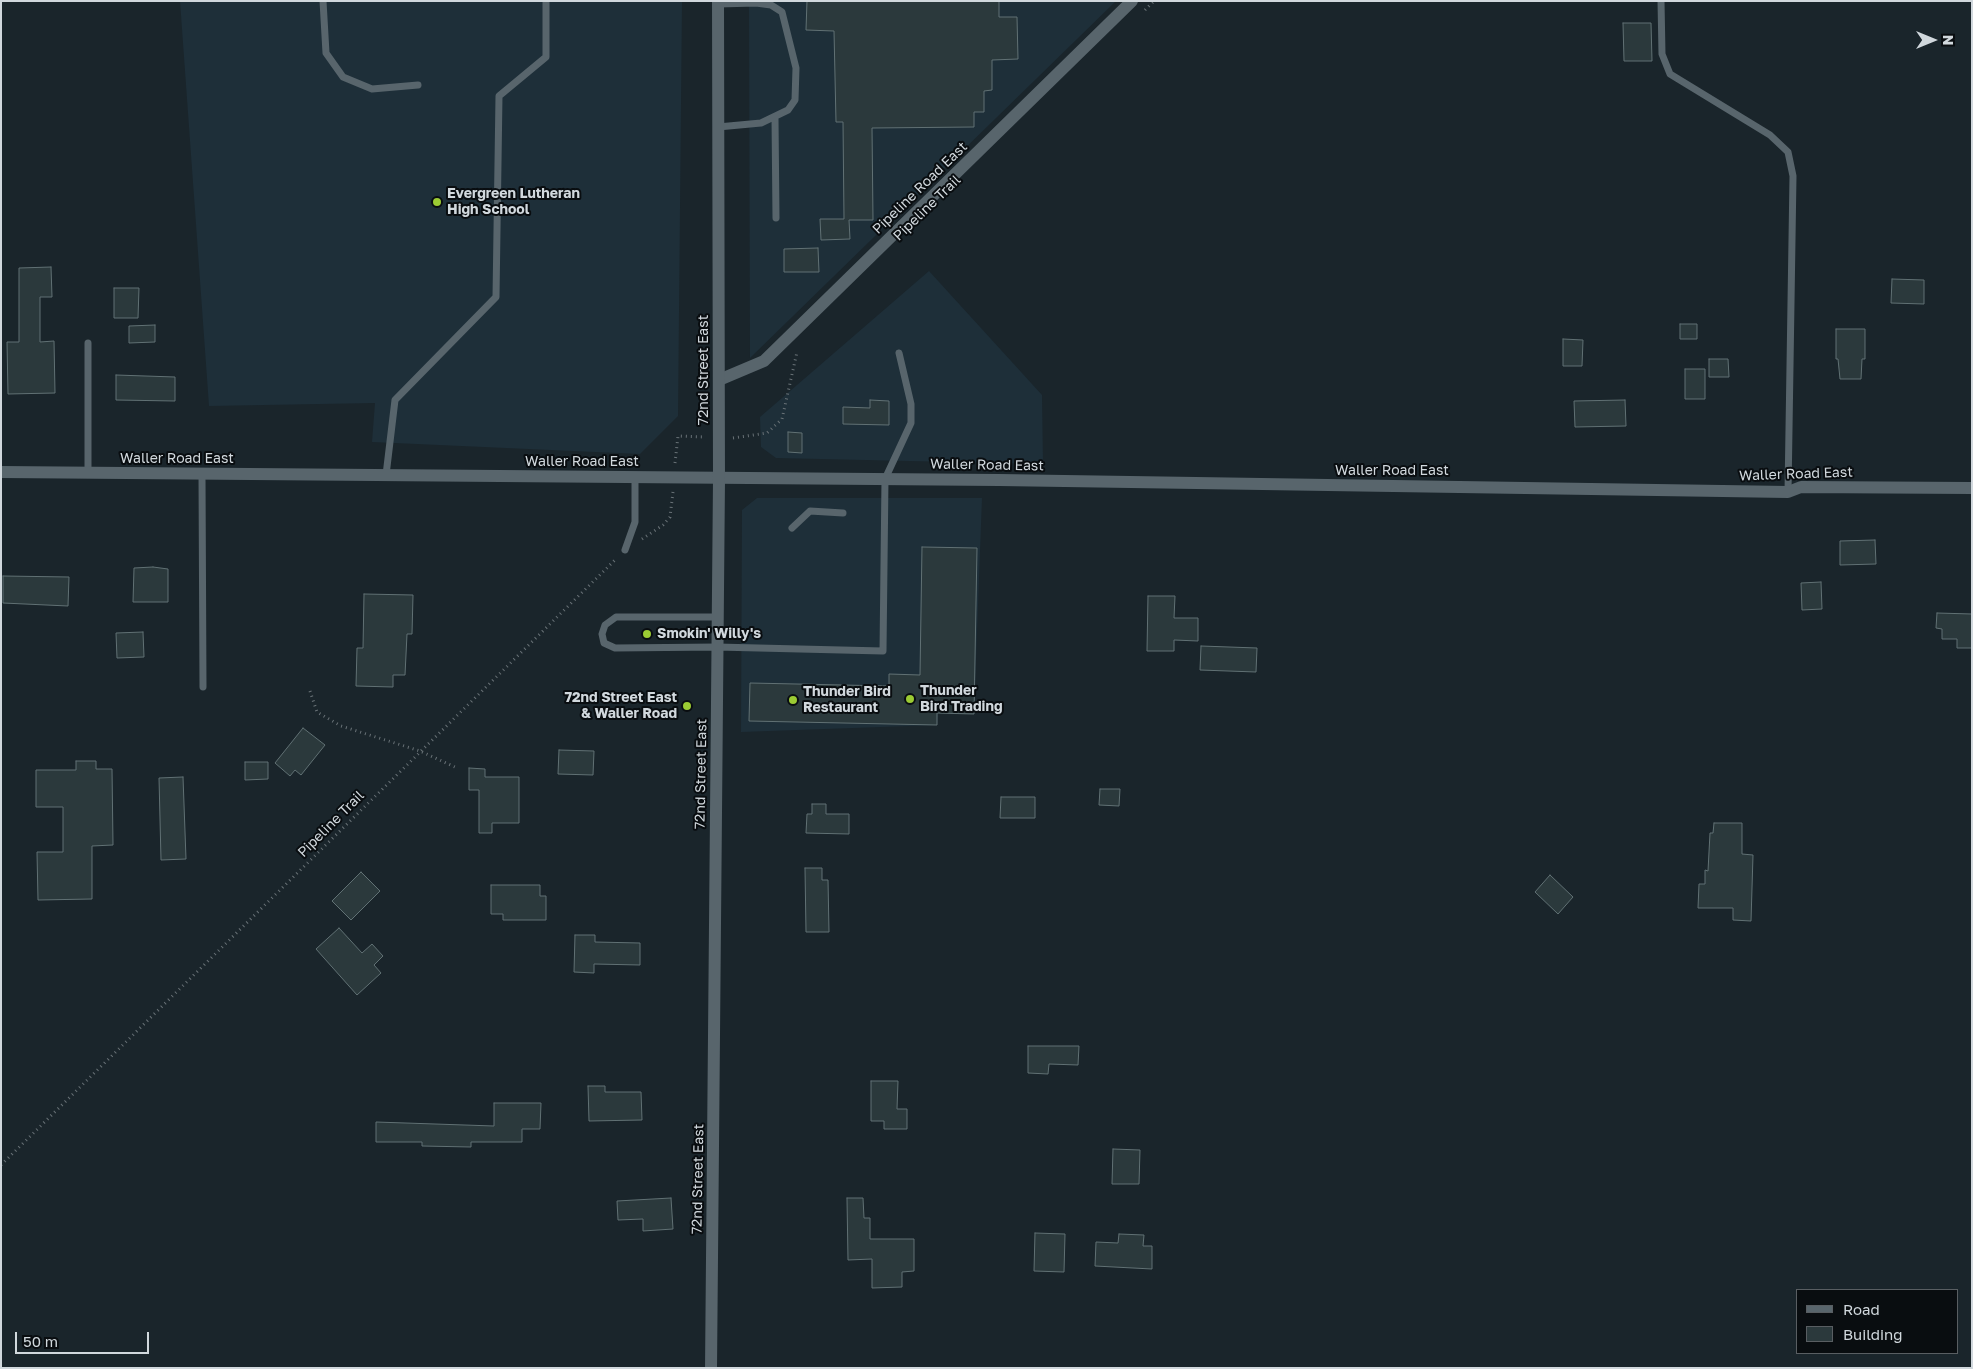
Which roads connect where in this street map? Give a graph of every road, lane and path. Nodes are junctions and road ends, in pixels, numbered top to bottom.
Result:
1 (323, 1) edge
2 (546, 1) edge
3 (1132, 1) edge
4 (1154, 1) edge
5 (1661, 1) edge
6 (718, 2) edge
7 (1140, 15) dead end
8 (418, 85) dead end
9 (775, 118) junction
10 (718, 127) junction
11 (776, 218) dead end
12 (88, 343) dead end
13 (802, 347) dead end
14 (899, 353) dead end
15 (719, 380) junction
16 (691, 436) dead end
17 (744, 437) dead end
18 (677, 453) dead end
19 (1, 472) edge
20 (88, 474) junction
21 (202, 475) junction
22 (386, 475) junction
23 (635, 477) junction
24 (719, 479) junction
25 (885, 479) junction
26 (1972, 488) edge
27 (1788, 492) junction
28 (673, 500) dead end
29 (843, 513) dead end
30 (792, 528) dead end
31 (625, 550) junction
32 (718, 617) junction
33 (717, 647) junction
34 (203, 687) dead end
35 (310, 691) dead end
36 (420, 751) junction
37 (457, 768) dead end
38 (1, 1165) edge
39 (711, 1368) edge

1 - 8 lane
2 - 22 lane
3 - 15 street, Pipeline Road East
4 - 7 path
5 - 27 lane
6 - 9 lane
6 - 10 street, 72nd Street East
9 - 10 lane
9 - 11 lane
10 - 15 street, 72nd Street East
12 - 20 lane
13 - 17 path
14 - 25 lane
15 - 24 street, 72nd Street East
16 - 18 path
19 - 20 street, Waller Road East
20 - 21 street, Waller Road East
21 - 22 street, Waller Road East
21 - 34 lane
22 - 23 street, Waller Road East
23 - 24 street, Waller Road East
23 - 31 lane
24 - 25 street, Waller Road East
24 - 32 street, 72nd Street East
25 - 27 street, Waller Road East
25 - 33 lane
26 - 27 street, Waller Road East
28 - 31 path, Pipeline Trail
29 - 30 lane
31 - 36 path, Pipeline Trail
32 - 33 street, 72nd Street East
32 - 33 lane
33 - 39 street, 72nd Street East
35 - 36 path
36 - 37 path
36 - 38 path, Pipeline Trail

